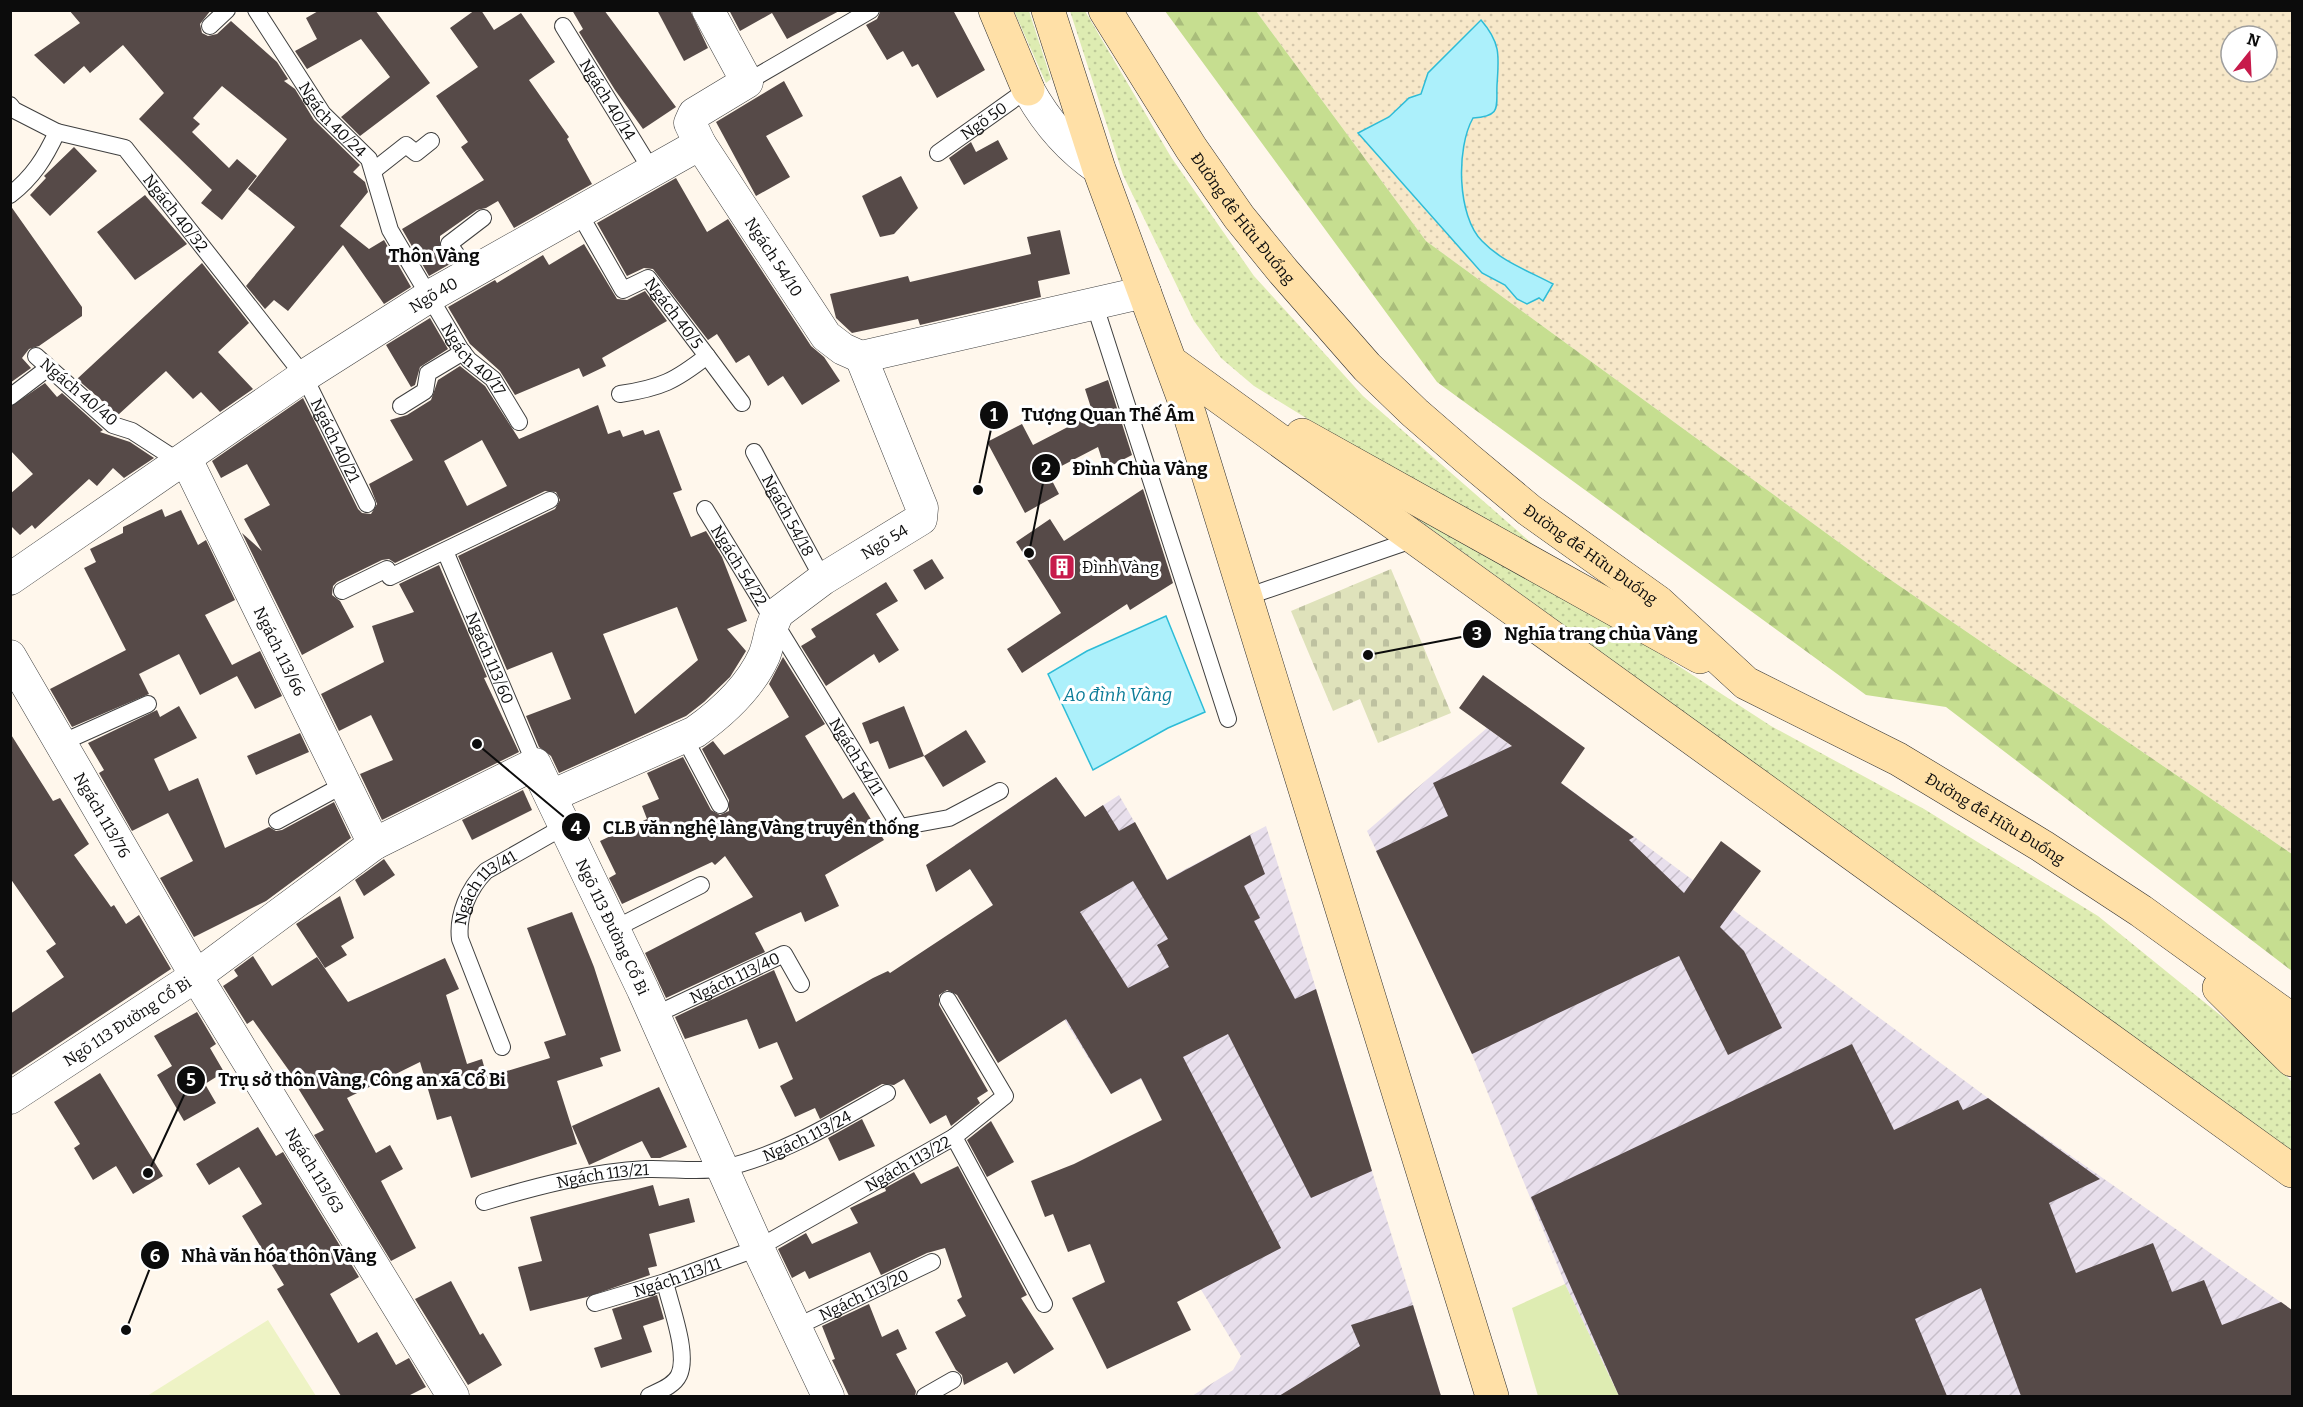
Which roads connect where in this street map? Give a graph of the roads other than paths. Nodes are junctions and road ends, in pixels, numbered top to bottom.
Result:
1 (228, 10) edge
2 (256, 10) edge
3 (708, 10) edge
4 (872, 10) edge
5 (995, 10) edge
6 (1048, 10) edge
7 (1105, 10) edge
8 (210, 26) dead end
9 (563, 26) dead end
10 (747, 82) junction
11 (1028, 89) junction
12 (10, 105) edge
13 (57, 132) junction
14 (431, 141) dead end
15 (700, 144) junction
16 (938, 153) dead end
17 (1099, 169) junction
18 (373, 171) junction
19 (652, 171) junction
20 (10, 195) edge
21 (579, 213) junction
22 (483, 218) dead end
23 (470, 274) junction
24 (1145, 292) junction
25 (430, 296) junction
26 (1094, 303) junction
27 (463, 352) junction
28 (707, 356) junction
29 (861, 357) junction
30 (1172, 363) junction
31 (304, 376) junction
32 (620, 394) dead end
33 (10, 397) edge
34 (742, 403) dead end
35 (401, 406) dead end
36 (519, 422) dead end
37 (754, 452) dead end
38 (186, 459) junction
39 (550, 500) dead end
40 (367, 504) dead end
41 (705, 509) dead end
42 (1415, 539) junction
43 (445, 550) junction
44 (14, 575) edge
45 (823, 579) junction
46 (342, 591) dead end
47 (1246, 597) junction
48 (773, 623) junction
49 (10, 656) edge
50 (1746, 683) junction
51 (148, 704) dead end
52 (1228, 719) dead end
53 (684, 737) junction
54 (61, 743) junction
55 (535, 764) junction
56 (345, 784) junction
57 (1000, 791) dead end
58 (551, 796) junction
59 (720, 805) dead end
60 (277, 821) dead end
61 (565, 826) junction
62 (374, 844) junction
63 (701, 885) dead end
64 (2141, 911) junction
65 (614, 929) junction
66 (196, 976) junction
67 (801, 984) dead end
68 (948, 1000) dead end
69 (655, 1015) junction
70 (2292, 1020) edge
71 (502, 1047) dead end
72 (2292, 1060) edge
73 (12, 1092) edge
74 (886, 1094) dead end
75 (954, 1137) junction
76 (723, 1168) junction
77 (2292, 1171) edge
78 (484, 1202) dead end
79 (758, 1248) junction
80 (932, 1263) dead end
81 (664, 1282) junction
82 (595, 1303) dead end
83 (1044, 1304) dead end
84 (796, 1327) junction
85 (953, 1380) dead end
86 (453, 1396) edge
87 (648, 1396) edge
88 (828, 1396) edge
89 (925, 1396) edge
90 (1492, 1396) edge

1 - 8 lane
2 - 18 lane, Ngách 40/24
3 - 10 street
4 - 10 lane
5 - 11 main road
6 - 17 main road
7 - 50 main road, Đường đê Hữu Đuống
9 - 19 lane, Ngách 40/14
10 - 15 street
11 - 16 lane, Ngõ 50
11 - 17 street
12 - 13 lane, Ngách 40/32
13 - 20 lane
13 - 31 lane, Ngách 40/32
14 - 18 lane
15 - 19 street, Ngõ 40
15 - 29 street, Ngách 54/10
17 - 24 main road
18 - 25 lane, Ngách 40/24
19 - 21 street, Ngõ 40
21 - 23 street, Ngõ 40
21 - 28 lane, Ngách 40/5
22 - 23 lane
23 - 25 street, Ngõ 40
24 - 26 street
24 - 30 main road
25 - 27 lane, Ngách 40/17
25 - 31 street, Ngõ 40
26 - 29 street
26 - 52 lane
27 - 35 lane
27 - 36 lane, Ngách 40/17
28 - 32 lane, Ngách 40/5
28 - 34 lane, Ngách 40/5
29 - 45 street, Ngõ 54
30 - 42 main road
30 - 47 main road
30 - 50 main road
31 - 38 street, Ngõ 40
31 - 40 lane, Ngách 40/21
33 - 38 lane, Ngách 40/40
37 - 45 lane, Ngách 54/18
38 - 44 street, Ngõ 40
38 - 56 street, Ngách 113/66
39 - 43 lane
41 - 48 lane, Ngách 54/22
42 - 47 lane
42 - 77 main road
43 - 46 lane
43 - 55 lane, Ngách 113/60
45 - 48 street, Ngõ 54
47 - 90 main road
48 - 53 street, Ngõ 54
48 - 57 lane, Ngách 54/11
49 - 54 street, Ngách 113/76
50 - 64 main road, Đường đê Hữu Đuống
51 - 54 lane
53 - 58 street, Ngõ 54
53 - 59 lane
54 - 66 street, Ngách 113/76
55 - 58 street, Ngõ 113 Đường Cổ Bi
55 - 62 street, Ngõ 113 Đường Cổ Bi
56 - 60 lane
56 - 62 street, Ngách 113/66
58 - 61 street, Ngõ 113 Đường Cổ Bi
61 - 65 street, Ngõ 113 Đường Cổ Bi
61 - 71 lane, Ngách 113/41
62 - 66 street, Ngõ 113 Đường Cổ Bi
63 - 65 lane
64 - 70 main road, Đường đê Hữu Đuống
64 - 72 main road
65 - 69 street, Ngõ 113 Đường Cổ Bi
66 - 73 street, Ngõ 113 Đường Cổ Bi
66 - 86 street, Ngách 113/63
67 - 69 lane, Ngách 113/40
68 - 75 lane
69 - 76 street, Ngõ 113 Đường Cổ Bi
74 - 76 lane, Ngách 113/24
75 - 79 lane, Ngách 113/22
75 - 83 lane, Ngách 113/22
76 - 78 lane, Ngách 113/21
76 - 79 street, Ngõ 113 Đường Cổ Bi
79 - 81 lane, Ngách 113/11
79 - 84 street, Ngõ 113 Đường Cổ Bi
80 - 84 lane, Ngách 113/20
81 - 82 lane, Ngách 113/11
81 - 87 lane
84 - 88 street, Ngõ 113 Đường Cổ Bi
85 - 89 lane

